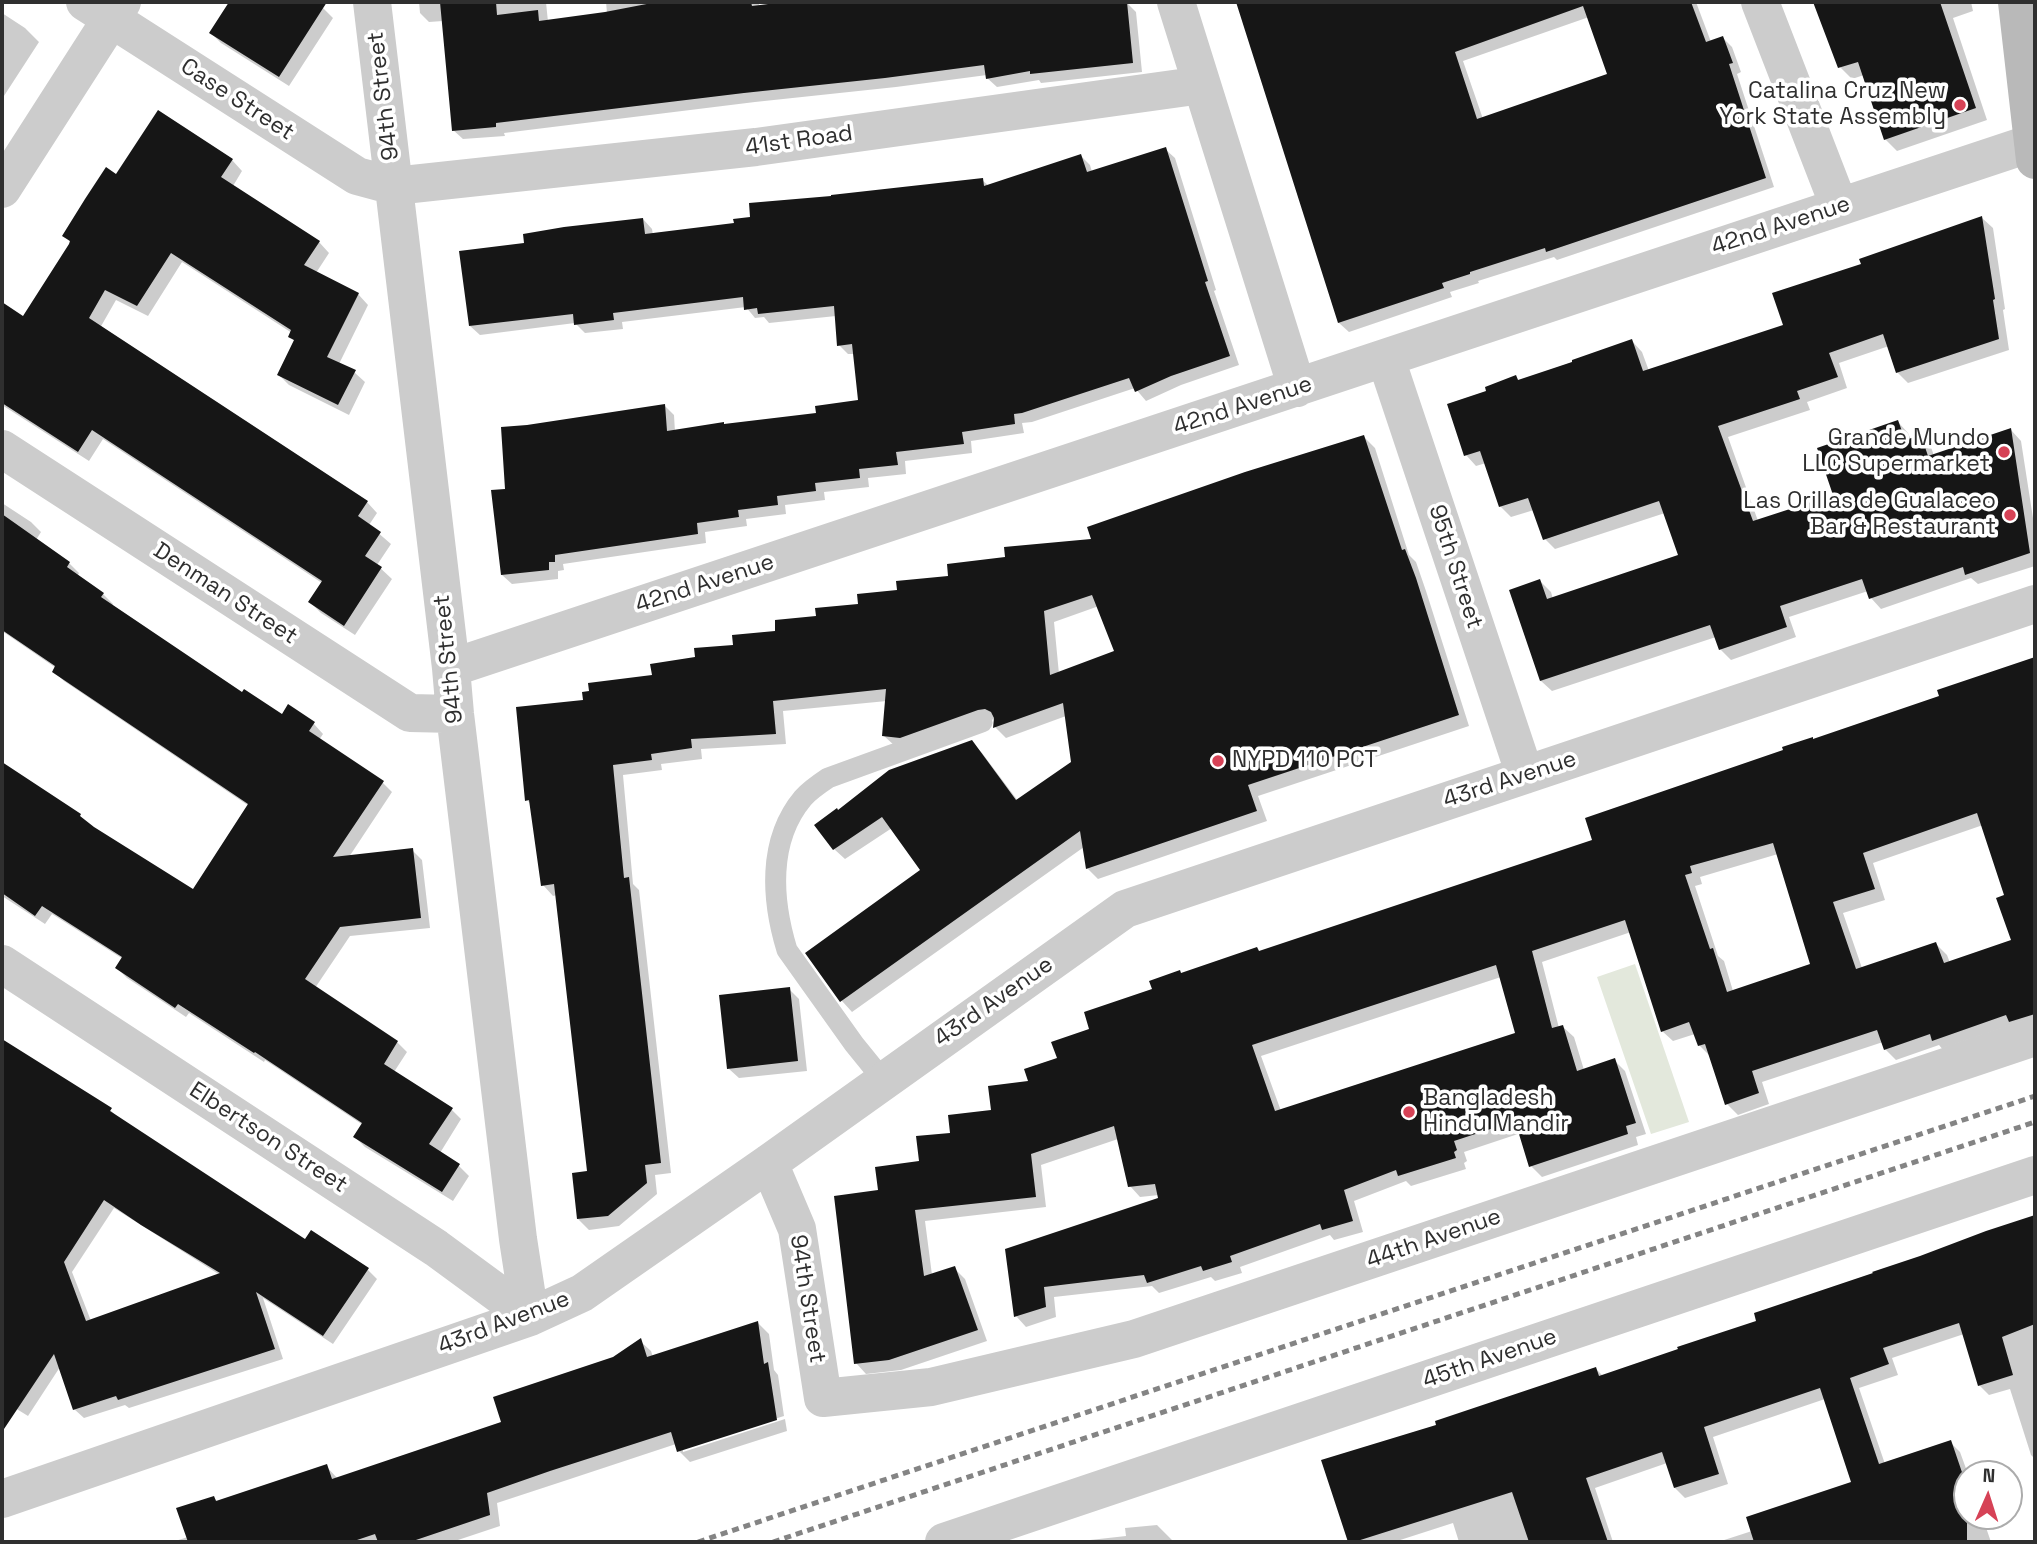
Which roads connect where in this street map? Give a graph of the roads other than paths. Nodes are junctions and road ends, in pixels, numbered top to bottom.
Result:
1 (373, 2) edge
2 (1176, 2) edge
3 (1760, 2) edge
4 (2017, 2) edge
5 (106, 7) edge
6 (1202, 85) junction
7 (2035, 148) edge
8 (394, 186) junction
9 (2, 189) edge
10 (1839, 206) junction
11 (1386, 359) junction
12 (1297, 388) junction
13 (2, 449) edge
14 (2035, 604) edge
15 (451, 668) junction
16 (455, 714) junction
17 (982, 722) dead end
18 (1525, 775) junction
19 (2, 964) edge
20 (2035, 1037) edge
21 (884, 1081) junction
22 (769, 1163) junction
23 (2035, 1175) edge
24 (530, 1317) junction
25 (823, 1398) joint
26 (10, 1489) edge
27 (944, 1542) edge

1 - 8 street, 94th Street
2 - 6 street
3 - 10 street
4 - 7 main road
5 - 8 street, Case Street
5 - 9 street
6 - 8 street, 41st Road
6 - 12 street
7 - 10 street, 42nd Avenue
8 - 15 street, 94th Street
10 - 11 street, 42nd Avenue
11 - 12 street, 42nd Avenue
11 - 18 street, 95th Street
12 - 15 street, 42nd Avenue
13 - 16 street, Denman Street
14 - 18 street, 43rd Avenue
15 - 16 street, 94th Street
16 - 24 street, 94th Street
17 - 21 lane
18 - 21 street, 43rd Avenue
19 - 24 street, Elbertson Street
20 - 25 street, 44th Avenue
21 - 22 street, 43rd Avenue
22 - 24 street, 43rd Avenue
22 - 25 street, 94th Street
23 - 27 street, 45th Avenue
24 - 26 street, 43rd Avenue

